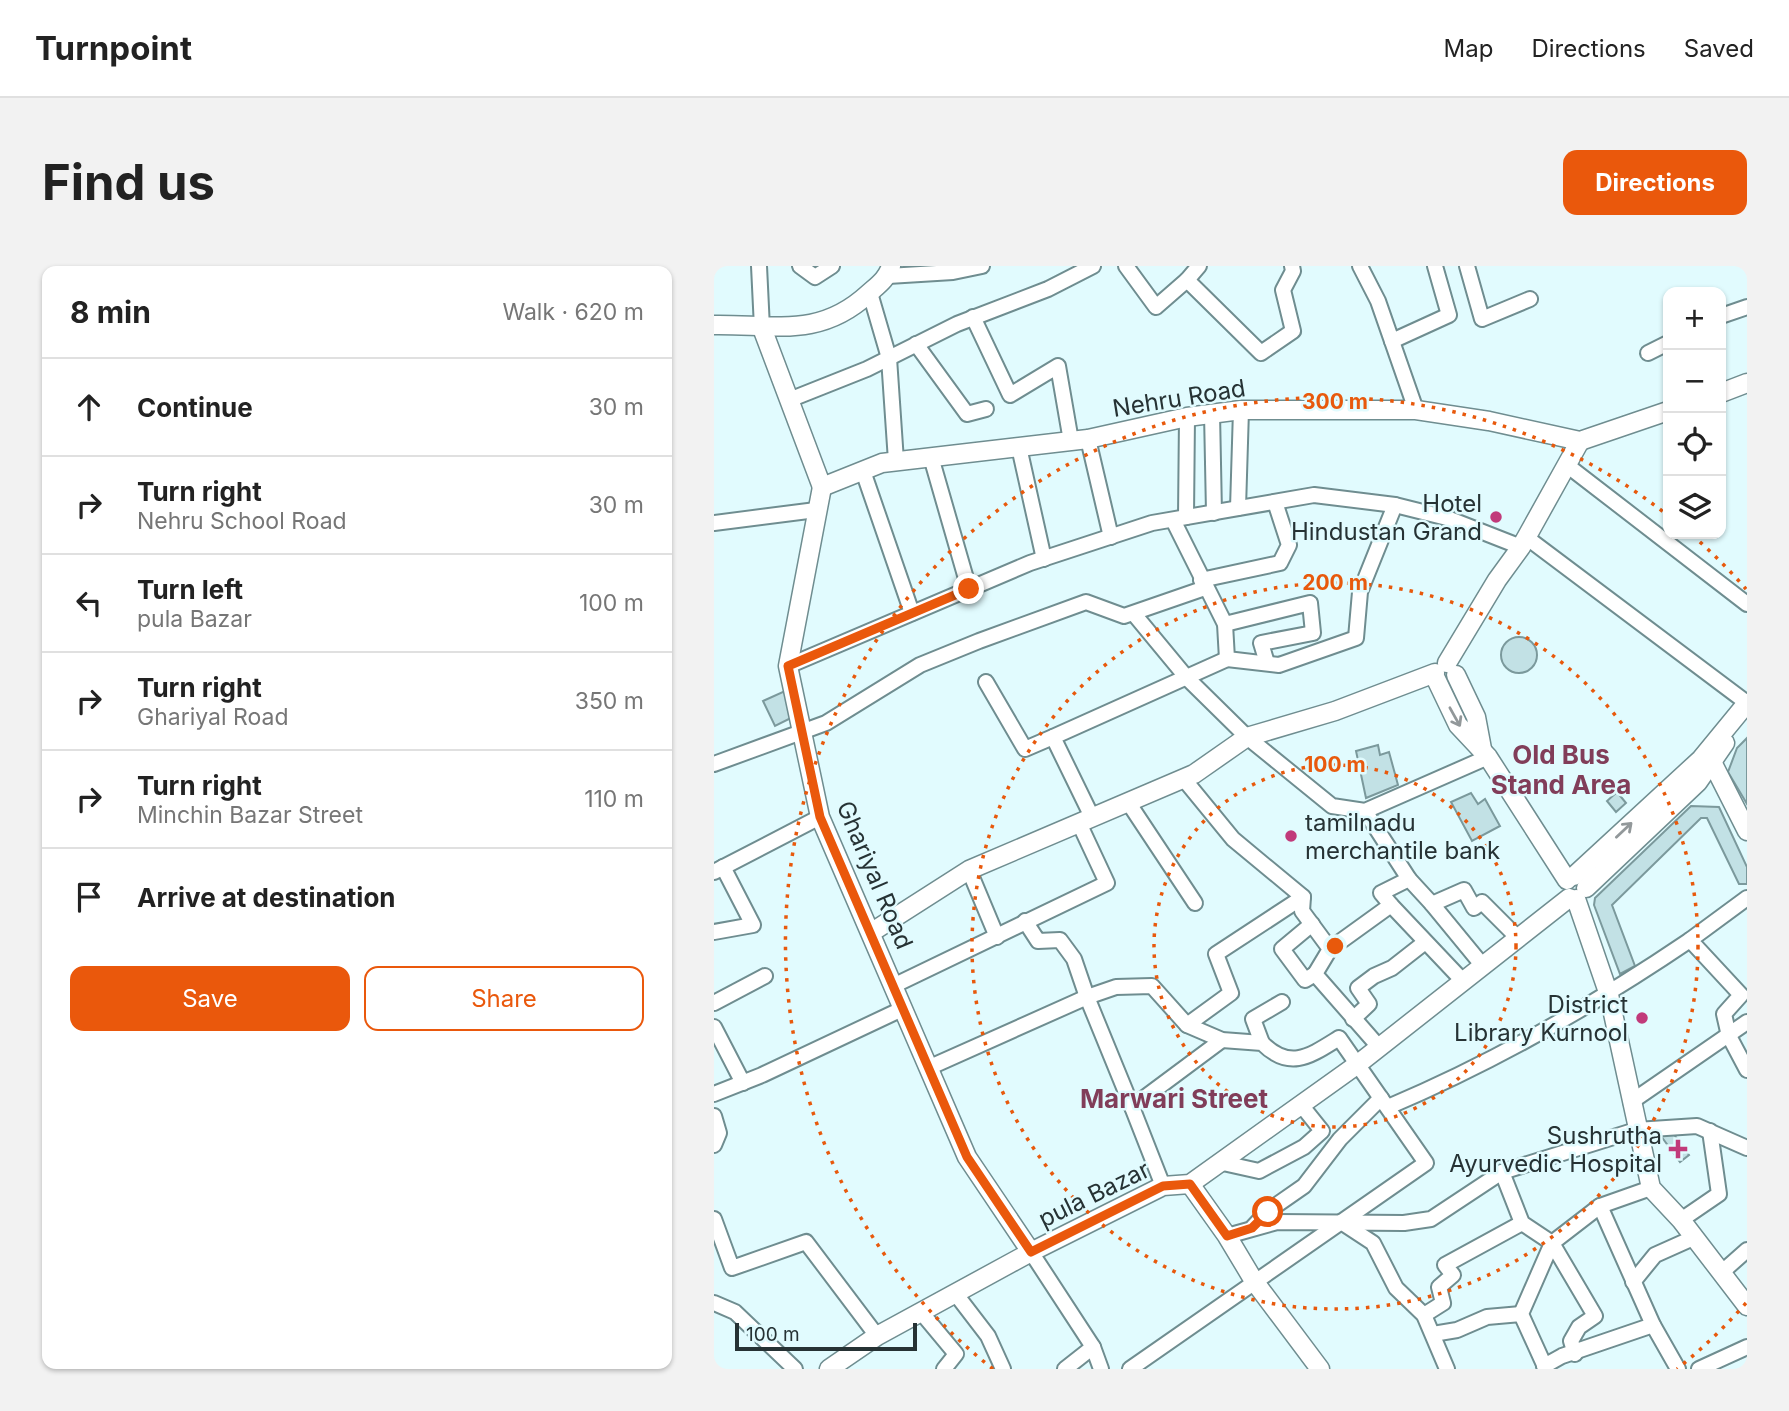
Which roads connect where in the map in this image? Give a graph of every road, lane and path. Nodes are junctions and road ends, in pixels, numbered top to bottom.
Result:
1 (759, 266) edge
2 (800, 266) edge
3 (832, 266) edge
4 (982, 266) edge
5 (1093, 266) edge
6 (1126, 266) edge
7 (1199, 266) edge
8 (1292, 266) edge
9 (1360, 266) edge
10 (1435, 266) edge
11 (1467, 266) edge
12 (890, 271) edge
13 (1187, 280) junction
14 (870, 293) junction
15 (1530, 299) dead end
16 (1747, 307) edge
17 (1726, 314) edge
18 (973, 317) junction
19 (714, 325) edge
20 (762, 328) junction
21 (1392, 341) junction
22 (916, 344) junction
23 (1663, 346) edge
24 (1648, 353) dead end
25 (889, 358) junction
26 (1747, 383) edge
27 (1726, 391) edge
28 (789, 400) junction
29 (986, 409) dead end
30 (1241, 410) junction
31 (1416, 410) junction
32 (1663, 413) edge
33 (1212, 414) junction
34 (1187, 417) junction
35 (1080, 440) junction
36 (1580, 441) junction
37 (1019, 447) junction
38 (931, 457) junction
39 (896, 461) junction
40 (1568, 466) junction
41 (863, 471) junction
42 (822, 487) junction
43 (1275, 502) junction
44 (1395, 505) junction
45 (1238, 508) junction
46 (816, 510) junction
47 (1214, 513) junction
48 (1179, 519) junction
49 (714, 523) edge
50 (1111, 537) junction
51 (1523, 542) junction
52 (1044, 559) junction
53 (1203, 584) junction
54 (969, 589) junction
55 (1747, 604) edge
56 (912, 613) junction
57 (1134, 614) junction
58 (1225, 624) junction
59 (1227, 659) junction
60 (1266, 663) junction
61 (788, 666) junction
62 (1443, 673) junction
63 (1186, 678) junction
64 (986, 682) dead end
65 (1747, 703) edge
66 (1747, 716) edge
67 (804, 730) junction
68 (1053, 737) junction
69 (1247, 737) junction
70 (1485, 753) junction
71 (1710, 757) junction
72 (714, 764) edge
73 (1183, 778) junction
74 (1128, 802) junction
75 (1365, 811) junction
76 (820, 817) junction
77 (1085, 820) junction
78 (1747, 831) edge
79 (719, 869) edge
80 (969, 870) junction
81 (1409, 879) junction
82 (1574, 888) junction
83 (1303, 897) junction
84 (1747, 898) edge
85 (1195, 903) dead end
86 (1433, 904) junction
87 (1391, 905) junction
88 (1026, 921) junction
89 (1312, 924) junction
90 (714, 932) edge
91 (872, 932) junction
92 (997, 937) junction
93 (1517, 937) junction
94 (1690, 940) junction
95 (1424, 943) junction
96 (1331, 948) junction
97 (1483, 966) junction
98 (1315, 974) junction
99 (765, 976) dead end
100 (1462, 980) junction
101 (895, 985) junction
102 (1609, 995) junction
103 (1087, 997) junction
104 (1282, 1002) dead end
105 (714, 1003) edge
106 (902, 1009) junction
107 (1353, 1019) junction
108 (1747, 1022) edge
109 (1187, 1025) junction
110 (714, 1027) edge
111 (1729, 1036) junction
112 (1222, 1040) junction
113 (1262, 1043) junction
114 (1378, 1047) junction
115 (1359, 1064) junction
116 (928, 1068) junction
117 (1747, 1070) edge
118 (743, 1083) junction
119 (714, 1094) edge
120 (1385, 1102) junction
121 (1631, 1102) junction
122 (1302, 1106) junction
123 (1132, 1107) junction
124 (714, 1116) edge
125 (1636, 1130) junction
126 (1710, 1131) junction
127 (714, 1145) edge
128 (1747, 1148) edge
129 (1223, 1163) junction
130 (1502, 1172) junction
131 (1190, 1184) junction
132 (1163, 1186) junction
133 (1651, 1188) junction
134 (1600, 1206) junction
135 (714, 1219) edge
136 (1681, 1220) junction
137 (1341, 1222) junction
138 (1522, 1223) junction
139 (1252, 1228) junction
140 (1227, 1236) junction
141 (1693, 1238) junction
142 (1552, 1243) junction
143 (1747, 1250) edge
144 (1031, 1252) junction
145 (1721, 1273) junction
146 (1254, 1281) junction
147 (1633, 1282) junction
148 (955, 1293) junction
149 (714, 1303) edge
150 (1746, 1303) edge
151 (921, 1312) junction
152 (1521, 1314) junction
153 (1424, 1315) junction
154 (1653, 1325) junction
155 (1433, 1334) junction
156 (877, 1336) junction
157 (1093, 1347) junction
158 (1747, 1347) edge
159 (1575, 1354) junction
160 (839, 1366) edge
161 (1673, 1367) edge
162 (1545, 1368) edge
163 (795, 1369) edge
164 (944, 1369) edge
165 (1003, 1369) edge
166 (1065, 1369) edge
167 (1101, 1369) edge
168 (1130, 1369) edge
169 (1320, 1369) edge
170 (1447, 1369) edge
171 (1699, 1369) edge

1 - 20 street
2 - 3 street
4 - 12 street
5 - 18 street
6 - 13 street
7 - 13 street
8 - 13 street
9 - 21 street
10 - 21 street
11 - 15 street
12 - 14 street
14 - 20 street
14 - 25 street
16 - 17 street
18 - 22 street
18 - 35 street
19 - 20 street
20 - 28 street
21 - 31 street
22 - 25 street
22 - 29 street
23 - 24 street
25 - 28 street
25 - 39 street
26 - 27 street
28 - 42 street
30 - 31 street, Nehru Road
30 - 33 street, Nehru Road
30 - 45 street
31 - 36 street, Nehru Road
32 - 36 street
33 - 34 street, Nehru Road
33 - 47 street
34 - 35 street, Nehru Road
34 - 48 street
35 - 37 street, Nehru Road
35 - 50 street
36 - 40 street
37 - 38 street, Nehru Road
37 - 52 street
38 - 39 street, Nehru Road
38 - 54 street
39 - 41 street, Nehru Road
40 - 51 street
40 - 55 street
41 - 42 street, Nehru Road
41 - 56 street
42 - 46 street, Ghariyal Road
43 - 44 street
43 - 45 street
43 - 53 street
44 - 51 street
44 - 60 street
45 - 47 street
46 - 49 street
46 - 61 street, Ghariyal Road
47 - 48 street
48 - 50 street
48 - 53 street
50 - 52 street
51 - 62 street
51 - 65 street
52 - 54 street
53 - 57 street
53 - 58 street
54 - 56 street
56 - 61 street
57 - 63 street
57 - 67 street
58 - 59 street
58 - 60 street
59 - 60 street
59 - 63 street
61 - 67 street, Ghariyal Road
62 - 69 street
62 - 70 street
63 - 68 street
63 - 69 street
64 - 68 street
65 - 71 street
66 - 71 street
67 - 72 street
67 - 76 street, Ghariyal Road
68 - 77 street
69 - 73 street
69 - 75 street
70 - 75 street
70 - 82 street
71 - 78 street
71 - 82 street, pula Bazar
73 - 74 street
73 - 83 street
74 - 77 street
74 - 85 street
75 - 81 street
76 - 79 street
76 - 91 street, Ghariyal Road
77 - 80 street
77 - 88 street
79 - 90 street
80 - 91 street
80 - 92 street
81 - 86 street
81 - 87 street
82 - 93 street, pula Bazar
82 - 102 street
83 - 89 street
83 - 109 street
84 - 94 street
86 - 93 street
86 - 97 street
87 - 95 street
87 - 96 street
88 - 92 street
88 - 103 street
89 - 96 street
89 - 98 street
91 - 101 street, Ghariyal Road
92 - 101 street
93 - 97 street, pula Bazar
94 - 102 street
94 - 111 street
95 - 100 street
95 - 107 street
96 - 98 street
97 - 100 street, pula Bazar
98 - 107 street
99 - 105 street
100 - 114 street, pula Bazar
101 - 106 street, Ghariyal Road
102 - 120 street
102 - 121 street
103 - 109 street
103 - 116 street
103 - 123 street
104 - 113 street
106 - 116 street, Ghariyal Road
106 - 118 street
107 - 114 street
108 - 111 street
109 - 112 street
110 - 118 street
111 - 117 street
111 - 121 street
112 - 113 street
112 - 123 street
113 - 115 street
114 - 115 street, pula Bazar
115 - 120 street
115 - 122 street, pula Bazar
116 - 144 street, Ghariyal Road
118 - 119 street
120 - 137 street
120 - 139 street
121 - 125 street
122 - 129 street, pula Bazar
122 - 129 street
123 - 132 street
124 - 127 street
125 - 126 street
125 - 130 street
125 - 133 street
126 - 128 street
126 - 136 street
129 - 131 street, pula Bazar
130 - 137 street
130 - 138 street
131 - 132 street, pula Bazar
131 - 140 street
132 - 144 street, pula Bazar
133 - 134 street
133 - 136 street
134 - 142 street
134 - 147 street
135 - 156 street
136 - 141 street
137 - 139 street
137 - 146 street
137 - 153 street
138 - 142 street
138 - 153 street
139 - 140 street
140 - 146 street
141 - 145 street
141 - 147 street
142 - 152 street
142 - 159 street
143 - 145 street
144 - 148 street, pula Bazar
144 - 157 street
145 - 150 street
146 - 168 street
146 - 169 street
147 - 154 street
148 - 151 street, pula Bazar
148 - 165 street
149 - 163 street
151 - 156 street, pula Bazar
151 - 164 street
152 - 155 street
152 - 162 street
153 - 155 street
154 - 159 street
154 - 161 street
155 - 170 street
156 - 160 street, pula Bazar
157 - 166 street
157 - 167 street
158 - 171 street
159 - 162 street

